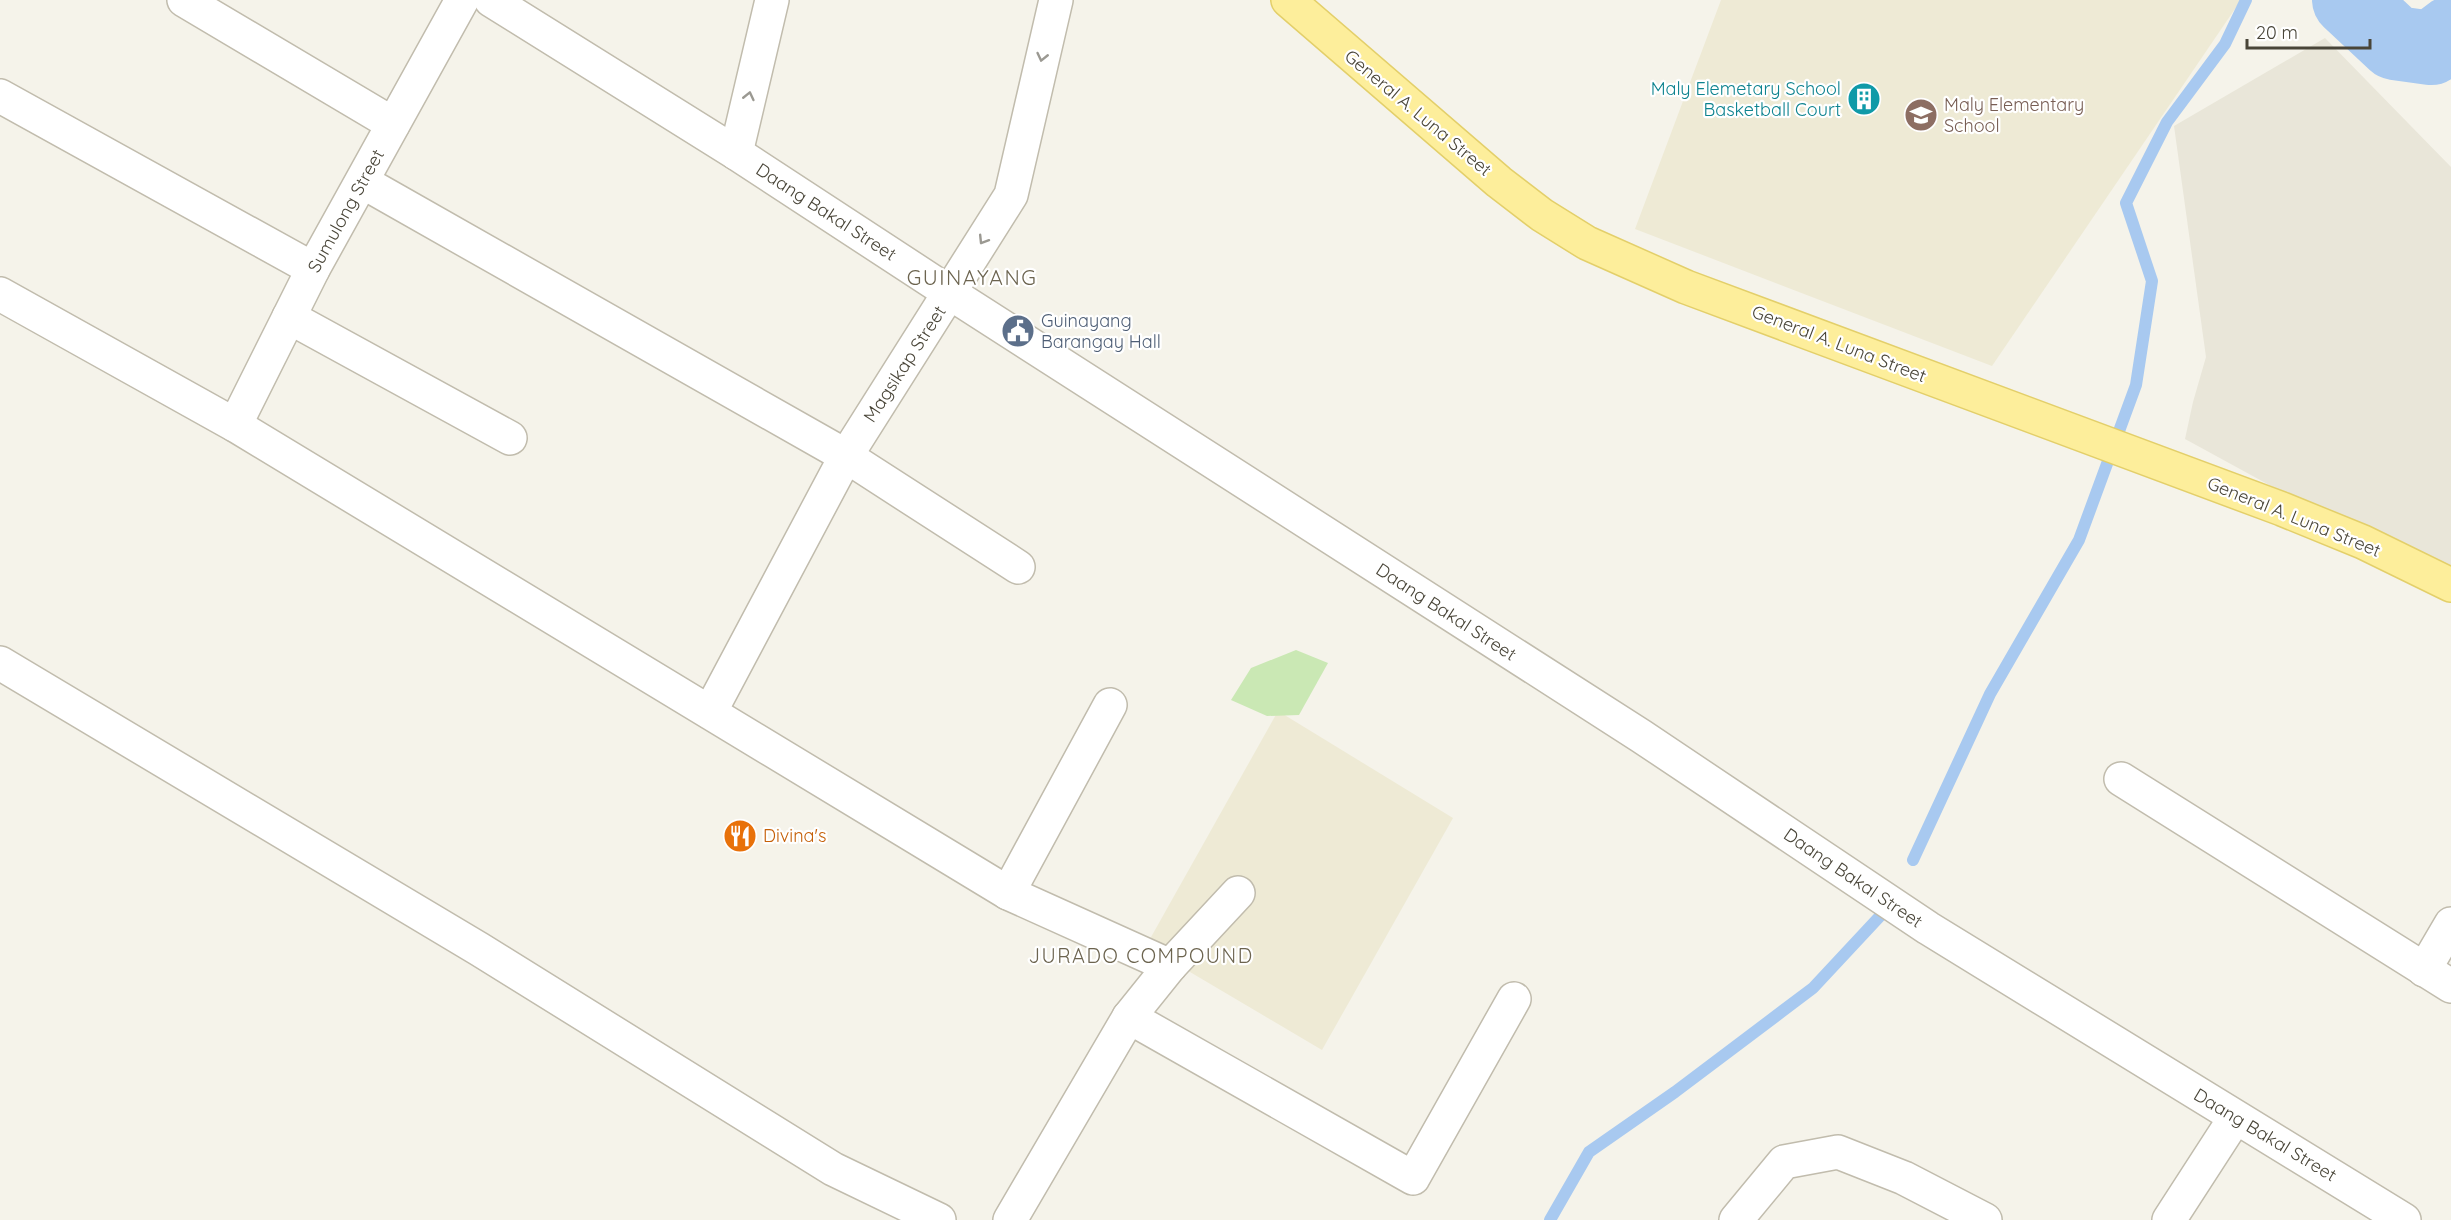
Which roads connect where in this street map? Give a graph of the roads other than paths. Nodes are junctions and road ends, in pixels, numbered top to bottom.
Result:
1 (184, 0) edge
2 (462, 0) edge
3 (491, 0) edge
4 (772, 0) edge
5 (1056, 0) edge
6 (1288, 0) edge
7 (0, 96) edge
8 (393, 124) junction
9 (736, 153) junction
10 (363, 182) junction
11 (313, 269) junction
12 (950, 293) junction
13 (0, 294) edge
14 (289, 317) junction
15 (235, 425) junction
16 (510, 438) dead end
17 (846, 456) junction
18 (1018, 567) dead end
19 (2451, 585) edge
20 (0, 663) edge
21 (1110, 705) dead end
22 (710, 712) junction
23 (2121, 779) dead end
24 (1008, 893) junction
25 (1238, 893) dead end
26 (2451, 924) edge
27 (1170, 966) junction
28 (2438, 978) edge
29 (1514, 999) dead end
30 (1129, 1017) junction
31 (2235, 1118) junction
32 (939, 1220) edge
33 (1010, 1220) edge
34 (1736, 1220) edge
35 (1985, 1220) edge
36 (2169, 1220) edge
37 (2404, 1220) edge

1 - 8 street
2 - 8 street, Sumulong Street
3 - 9 street, Daang Bakal Street
9 -> 4 street
5 -> 12 street, Magsikap Street
6 - 19 main road, General A. Luna Street
7 - 11 street
8 - 10 street, Sumulong Street
9 - 12 street, Daang Bakal Street
10 - 11 street, Sumulong Street
10 - 17 street
11 - 14 street, Sumulong Street
12 - 17 street, Magsikap Street
12 - 31 street, Daang Bakal Street
13 - 15 street
14 - 15 street, Sumulong Street
14 - 16 street
15 - 22 street
17 - 18 street
17 - 22 street, Magsikap Street
20 - 32 street
21 - 24 street
22 - 24 street
23 - 28 street
24 - 27 street
25 - 27 street
26 - 28 street
27 - 30 street
29 - 30 street
30 - 33 street
31 - 36 street
31 - 37 street, Daang Bakal Street
34 - 35 street

